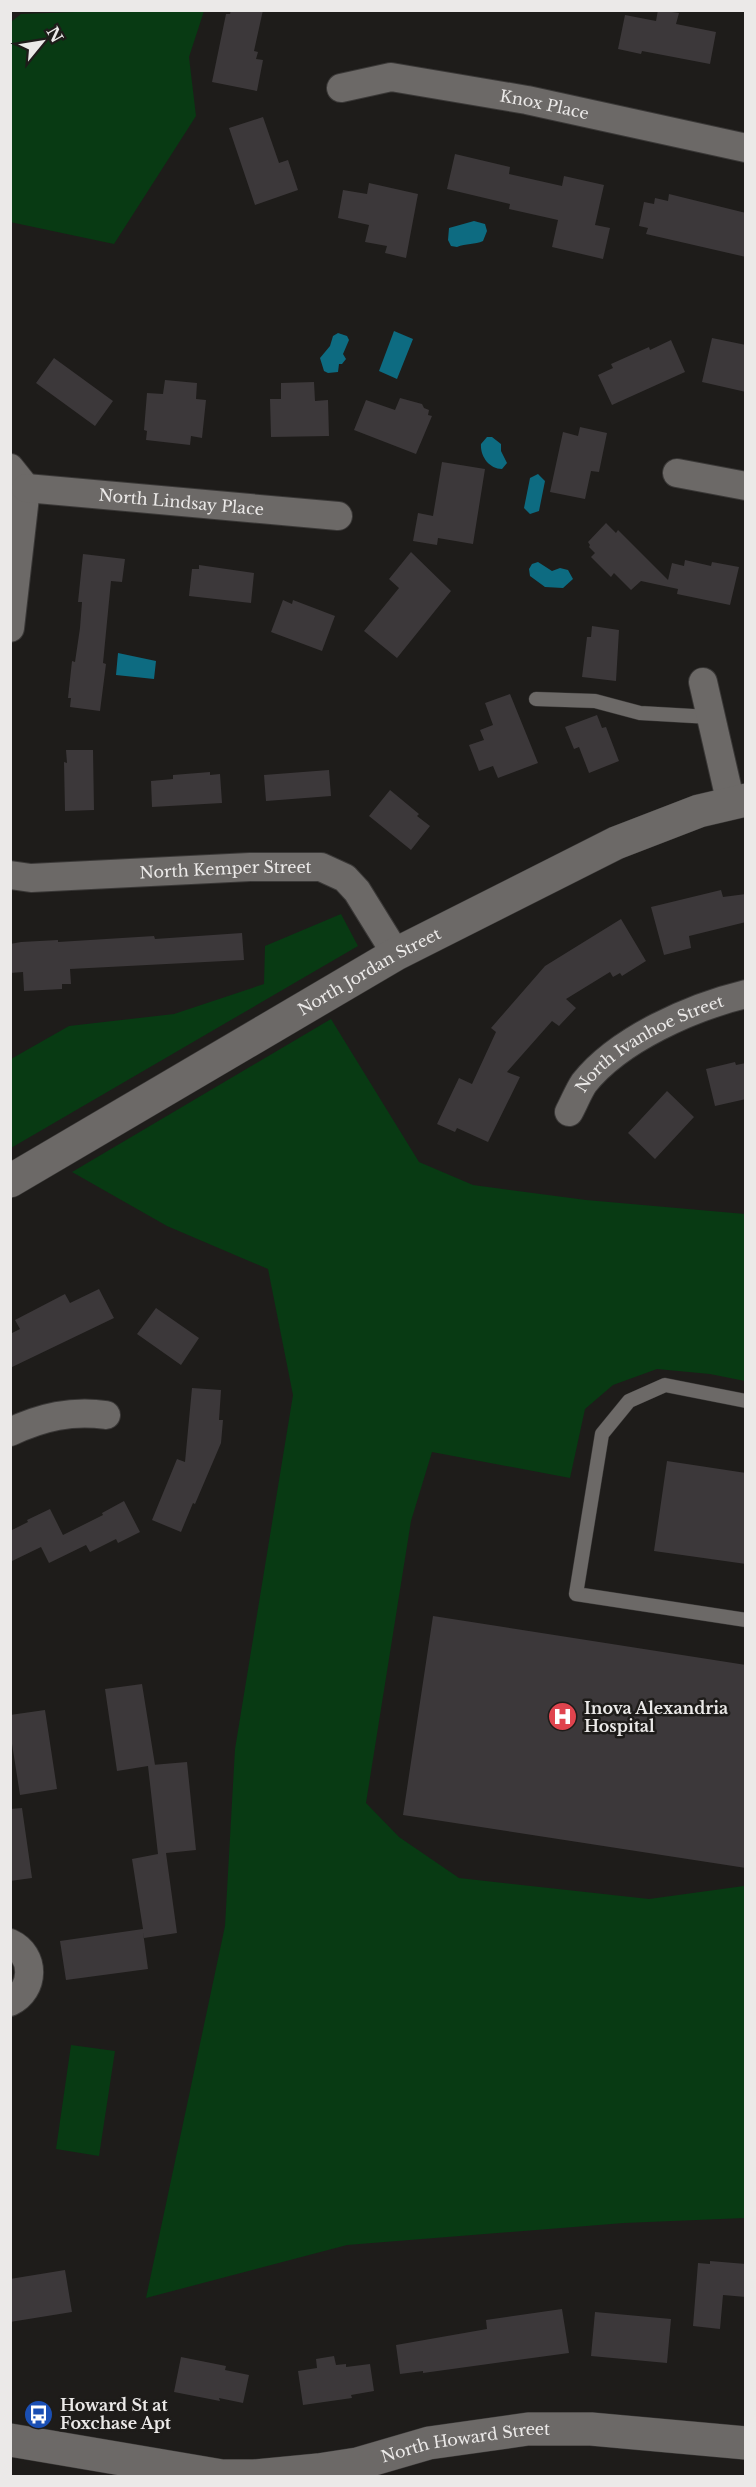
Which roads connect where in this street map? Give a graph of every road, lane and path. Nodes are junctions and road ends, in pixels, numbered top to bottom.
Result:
1 (342, 88) dead end
2 (746, 148) edge
3 (677, 473) dead end
4 (18, 478) edge
5 (746, 486) edge
6 (338, 516) dead end
7 (10, 628) edge
8 (703, 682) dead end
9 (536, 699) dead end
10 (710, 717) junction
11 (738, 802) edge
12 (10, 875) edge
13 (396, 954) junction
14 (746, 994) edge
15 (569, 1112) dead end
16 (10, 1181) edge
17 (746, 1401) edge
18 (106, 1415) dead end
19 (10, 1432) edge
20 (746, 1620) edge
21 (10, 1943) edge
22 (10, 2002) edge
23 (10, 2440) edge
24 (746, 2443) edge

1 - 2 street, Knox Place
3 - 5 street
4 - 6 street, North Lindsay Place
4 - 7 street
8 - 10 street
9 - 10 lane
10 - 11 street
11 - 13 street, North Jordan Street
12 - 13 street, North Kemper Street
13 - 16 street, North Jordan Street
14 - 15 street, North Ivanhoe Street
17 - 20 lane
18 - 19 street
21 - 22 street
23 - 24 street, North Howard Street

